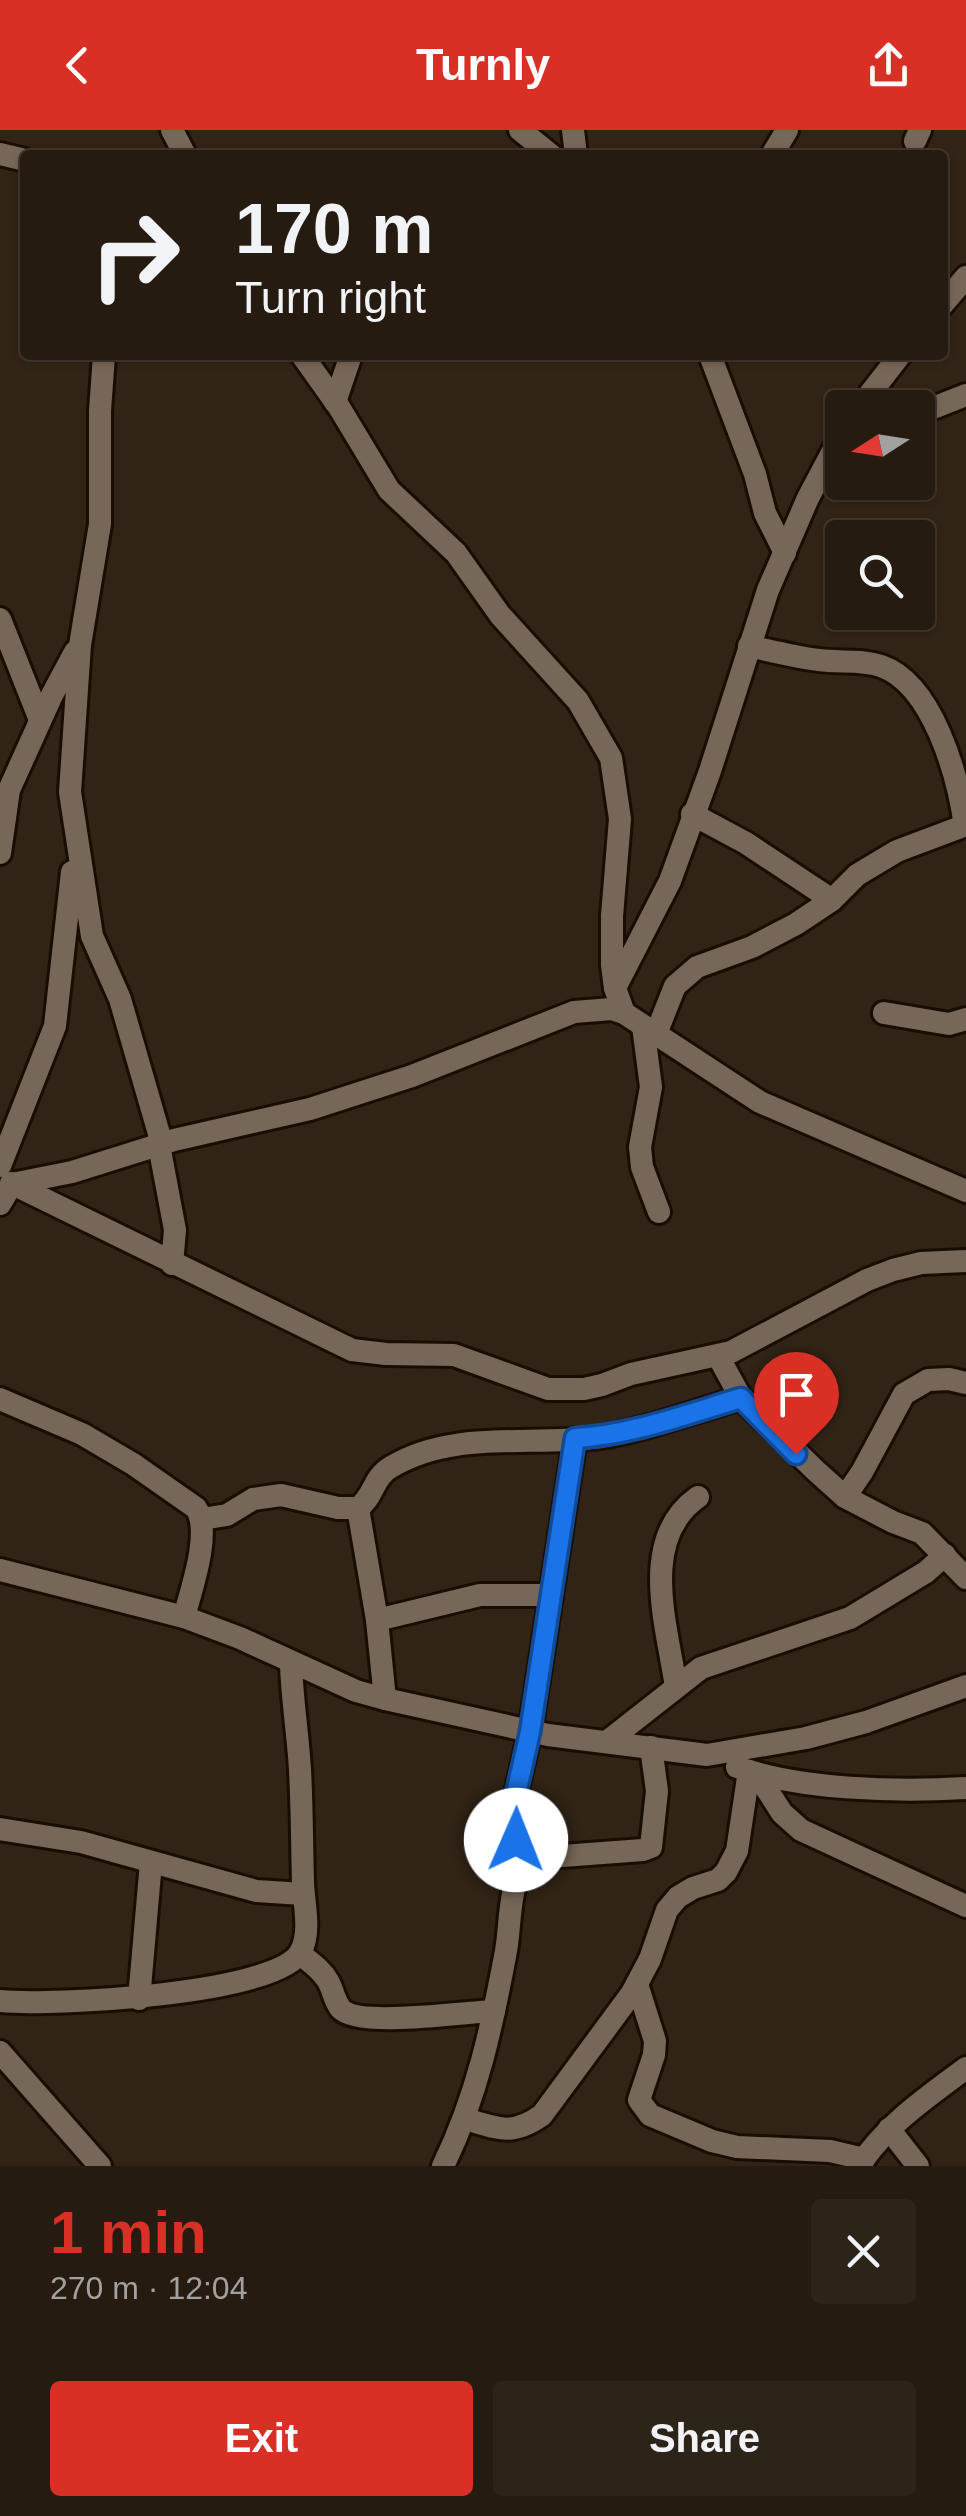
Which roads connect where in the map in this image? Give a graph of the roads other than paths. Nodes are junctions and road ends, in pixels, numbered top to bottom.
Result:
1 (520, 130) edge
2 (545, 150) edge
3 (966, 277) edge
4 (948, 298) edge
5 (104, 360) edge
6 (306, 360) edge
7 (349, 360) edge
8 (712, 360) edge
9 (896, 360) edge
10 (874, 390) edge
11 (966, 395) edge
12 (336, 402) junction
13 (935, 407) edge
14 (825, 466) edge
15 (784, 553) junction
16 (0, 619) edge
17 (80, 645) junction
18 (749, 646) junction
19 (39, 723) junction
20 (72, 765) junction
21 (692, 814) junction
22 (966, 825) edge
23 (77, 844) junction
24 (0, 853) edge
25 (832, 900) junction
26 (614, 984) junction
27 (585, 1011) junction
28 (884, 1013) dead end
29 (966, 1019) edge
30 (641, 1024) junction
31 (160, 1145) junction
32 (3, 1183) edge
33 (966, 1191) edge
34 (659, 1212) dead end
35 (966, 1261) edge
36 (172, 1264) junction
37 (718, 1356) junction
38 (966, 1382) edge
39 (741, 1398) junction
40 (0, 1399) edge
41 (575, 1438) junction
42 (845, 1496) junction
43 (698, 1497) dead end
44 (358, 1508) junction
45 (202, 1519) junction
46 (945, 1556) junction
47 (0, 1570) edge
48 (966, 1578) edge
49 (551, 1596) junction
50 (184, 1616) junction
51 (376, 1620) junction
52 (291, 1664) junction
53 (966, 1686) edge
54 (676, 1687) junction
55 (384, 1699) junction
56 (530, 1732) junction
57 (608, 1741) junction
58 (651, 1747) junction
59 (707, 1756) junction
60 (753, 1773) junction
61 (966, 1788) edge
62 (0, 1828) edge
63 (151, 1862) junction
64 (526, 1864) junction
65 (303, 1894) junction
66 (966, 1906) edge
67 (300, 1954) junction
68 (637, 1984) junction
69 (139, 1999) junction
70 (0, 2001) edge
71 (494, 2011) junction
72 (0, 2052) edge
73 (966, 2068) edge
74 (466, 2119) junction
75 (889, 2129) junction
76 (861, 2162) edge
77 (100, 2166) edge
78 (444, 2166) edge
79 (918, 2166) edge

1 - 2 street
3 - 4 street
5 - 17 street
6 - 12 street
7 - 12 street
8 - 15 street
9 - 10 street
11 - 13 street
12 - 26 street
14 - 15 street
15 - 18 street
16 - 19 street
17 - 19 street
17 - 20 street
18 - 21 street
18 - 22 street
19 - 20 street
19 - 24 street
20 - 23 street
21 - 25 street
21 - 26 street
22 - 25 street
23 - 31 street
23 - 32 street
25 - 30 street
26 - 27 street
26 - 30 street
27 - 30 street
27 - 31 street
28 - 29 street
30 - 33 street
30 - 34 street
31 - 32 street
31 - 36 street
32 - 36 street
35 - 37 street
36 - 37 street
37 - 39 street
38 - 42 street
39 - 41 street
39 - 42 street
40 - 45 street
41 - 44 street
41 - 49 street
42 - 46 street
43 - 54 street
44 - 45 street
44 - 51 street
45 - 50 street
46 - 48 street
46 - 54 street
47 - 50 street
49 - 51 street
49 - 56 street
50 - 52 street
51 - 55 street
52 - 55 street
52 - 65 street
53 - 59 street
54 - 57 street
55 - 56 street
56 - 57 street
56 - 64 street
57 - 58 street
58 - 59 street
58 - 64 street
59 - 60 street
60 - 61 street
60 - 66 street
60 - 68 street
62 - 63 street
63 - 65 street
63 - 69 street
64 - 71 street
65 - 67 street
67 - 69 street
67 - 71 street
68 - 74 street
68 - 76 street
69 - 70 street
71 - 74 street
72 - 77 street
73 - 75 street
74 - 78 street
75 - 76 street
75 - 79 street

